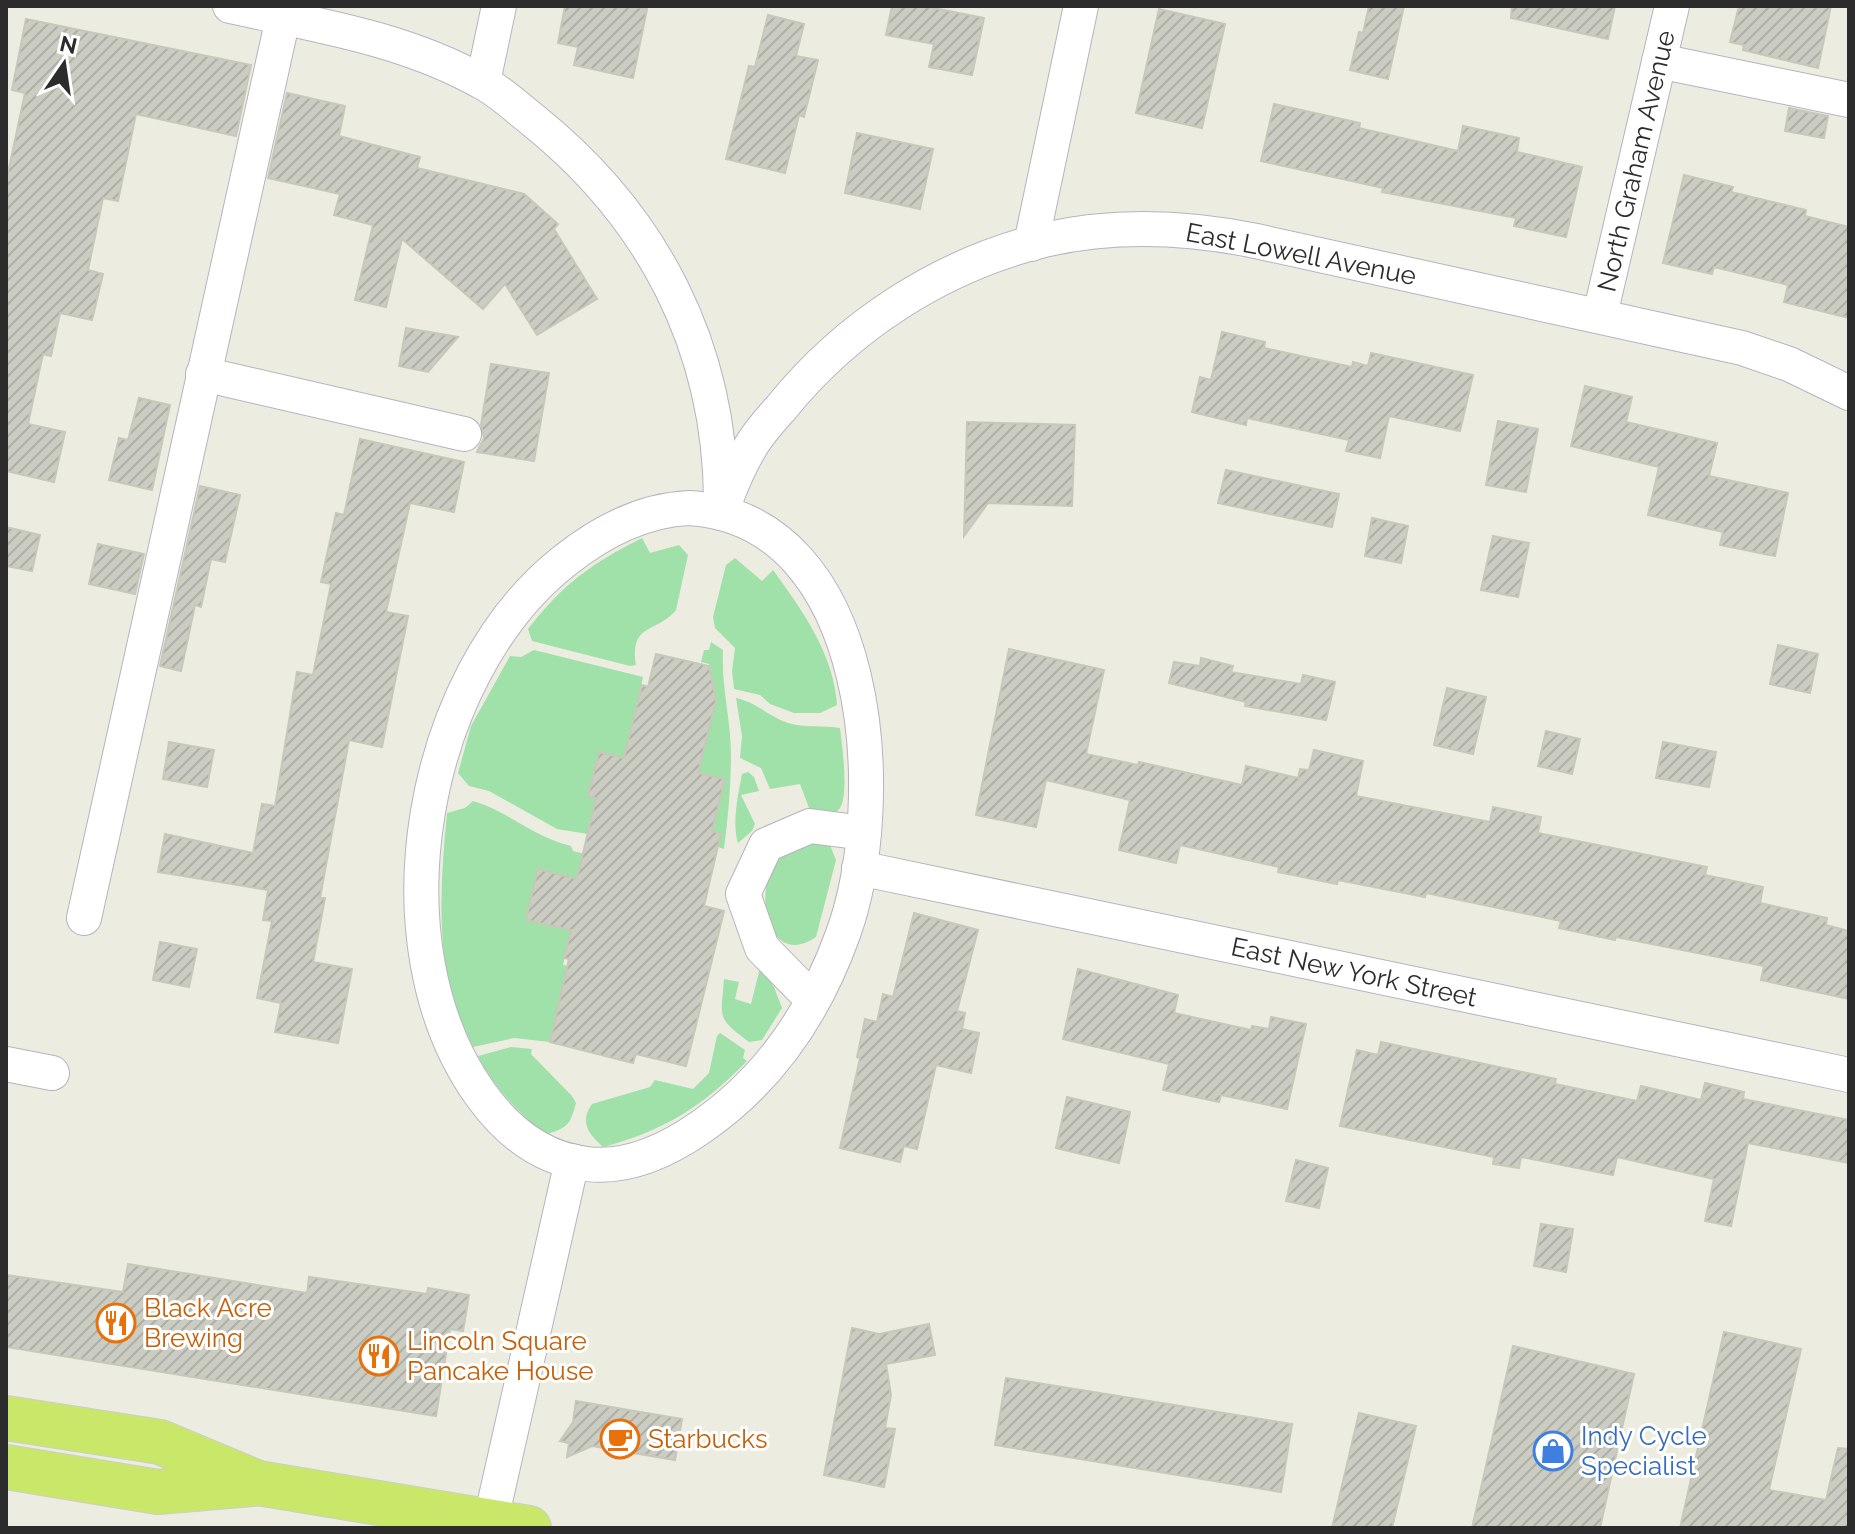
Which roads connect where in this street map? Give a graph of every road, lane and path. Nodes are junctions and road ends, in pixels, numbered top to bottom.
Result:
1 (230, 6) edge
2 (499, 6) edge
3 (1081, 6) edge
4 (1672, 6) edge
5 (283, 18) junction
6 (1659, 61) junction
7 (483, 82) junction
8 (1849, 100) edge
9 (1031, 244) junction
10 (1600, 315) junction
11 (203, 374) junction
12 (1849, 393) edge
13 (464, 434) dead end
14 (721, 513) junction
15 (864, 833) junction
16 (859, 868) junction
17 (84, 918) dead end
18 (813, 1000) junction
19 (6, 1064) edge
20 (52, 1073) dead end
21 (1849, 1075) edge
22 (572, 1161) junction
23 (6, 1418) edge
24 (6, 1467) edge
25 (258, 1483) junction
26 (503, 1526) edge

1 - 5 street
2 - 7 street
3 - 9 street
4 - 6 street, North Graham Avenue
5 - 7 street
5 - 11 street
6 - 8 street
6 - 10 street, North Graham Avenue
7 - 14 street
9 - 10 street, East Lowell Avenue
9 - 14 street, East Lowell Avenue
10 - 12 street, East Lowell Avenue
11 - 13 street
11 - 17 street
14 - 15 street
14 - 22 street
15 - 16 street
15 - 18 street
16 - 18 street
16 - 21 street, East New York Street
18 - 22 street
19 - 20 street
22 - 26 street
23 - 25 main road
24 - 25 main road
25 - 26 main road

